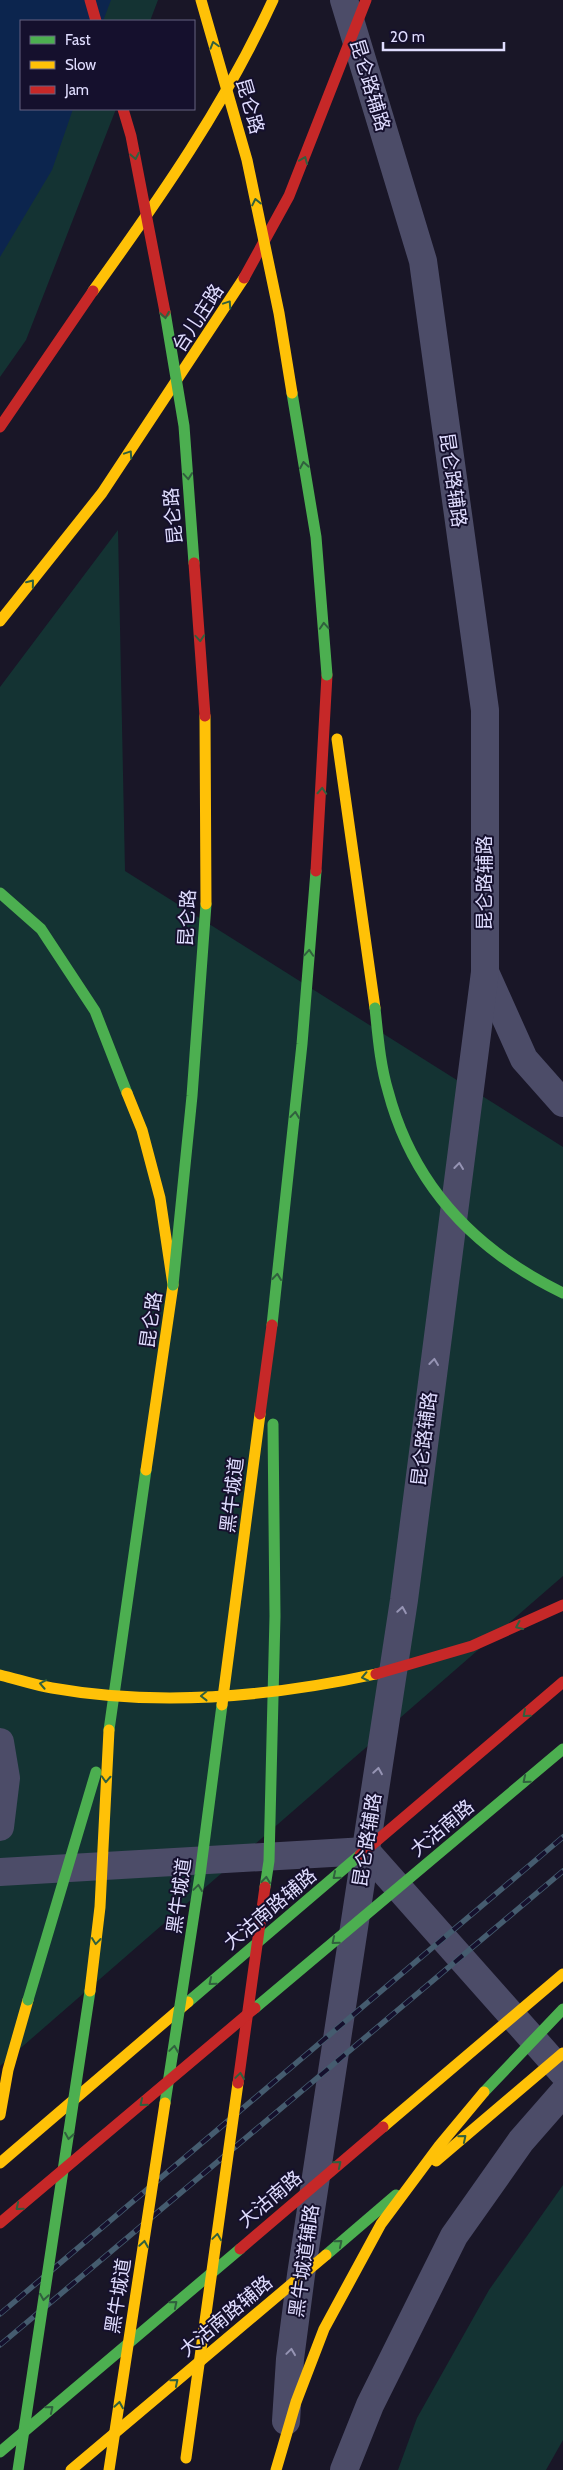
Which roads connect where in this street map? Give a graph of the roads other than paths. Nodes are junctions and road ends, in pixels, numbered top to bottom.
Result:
1 (90, 0) edge
2 (200, 0) edge
3 (273, 0) edge
4 (344, 0) edge
5 (366, 0) edge
6 (96, 20) edge
7 (355, 32) junction
8 (123, 110) edge
9 (0, 428) edge
10 (0, 621) edge
11 (327, 675) junction
12 (0, 893) edge
13 (484, 972) junction
14 (563, 1103) edge
15 (173, 1285) junction
16 (563, 1293) edge
17 (272, 1325) junction
18 (563, 1605) edge
19 (0, 1675) edge
20 (563, 1682) edge
21 (109, 1730) junction
22 (0, 1742) edge
23 (563, 1749) edge
24 (0, 1827) edge
25 (366, 1851) junction
26 (0, 1872) edge
27 (357, 1906) joint
28 (563, 1974) edge
29 (563, 2009) edge
30 (560, 2062) edge
31 (563, 2093) edge
32 (0, 2115) edge
33 (0, 2163) edge
34 (0, 2223) edge
35 (301, 2275) junction
36 (0, 2452) edge
37 (18, 2470) edge
38 (71, 2470) edge
39 (109, 2470) edge
40 (184, 2470) edge
41 (276, 2470) edge
42 (282, 2470) edge
43 (344, 2470) edge

1 - 6 main road
11 -> 2 main road, 昆仑路, bridge
3 - 9 main road
4 - 7 street, 昆仑路辅路
5 - 7 main road, 台儿庄路
10 -> 7 main road, 台儿庄路
7 - 13 street, 昆仑路辅路
8 -> 15 main road, 昆仑路, bridge
11 - 16 main road, bridge
17 -> 11 main road, 昆仑路
12 - 15 main road, bridge
13 - 14 street, 昆仑路辅路
25 -> 13 street, 昆仑路辅路
15 - 21 main road, 昆仑路, bridge
39 -> 17 main road, 黑牛城道, bridge
40 -> 17 main road, bridge
18 -> 19 main road, bridge
20 -> 25 main road, 大沽南路辅路
21 - 32 main road, bridge
21 -> 37 main road, bridge
22 - 24 street
23 -> 34 main road, 大沽南路, bridge
25 - 26 street
25 - 27 street, 昆仑路辅路
25 - 30 street
25 -> 33 main road, 大沽南路辅路
27 - 35 street, 黑牛城道辅路
36 -> 28 main road, 大沽南路, bridge
29 - 41 main road, bridge
35 -> 30 main road, 大沽南路辅路
31 - 43 street
38 -> 35 main road, 大沽南路辅路
42 -> 35 street, 黑牛城道辅路

